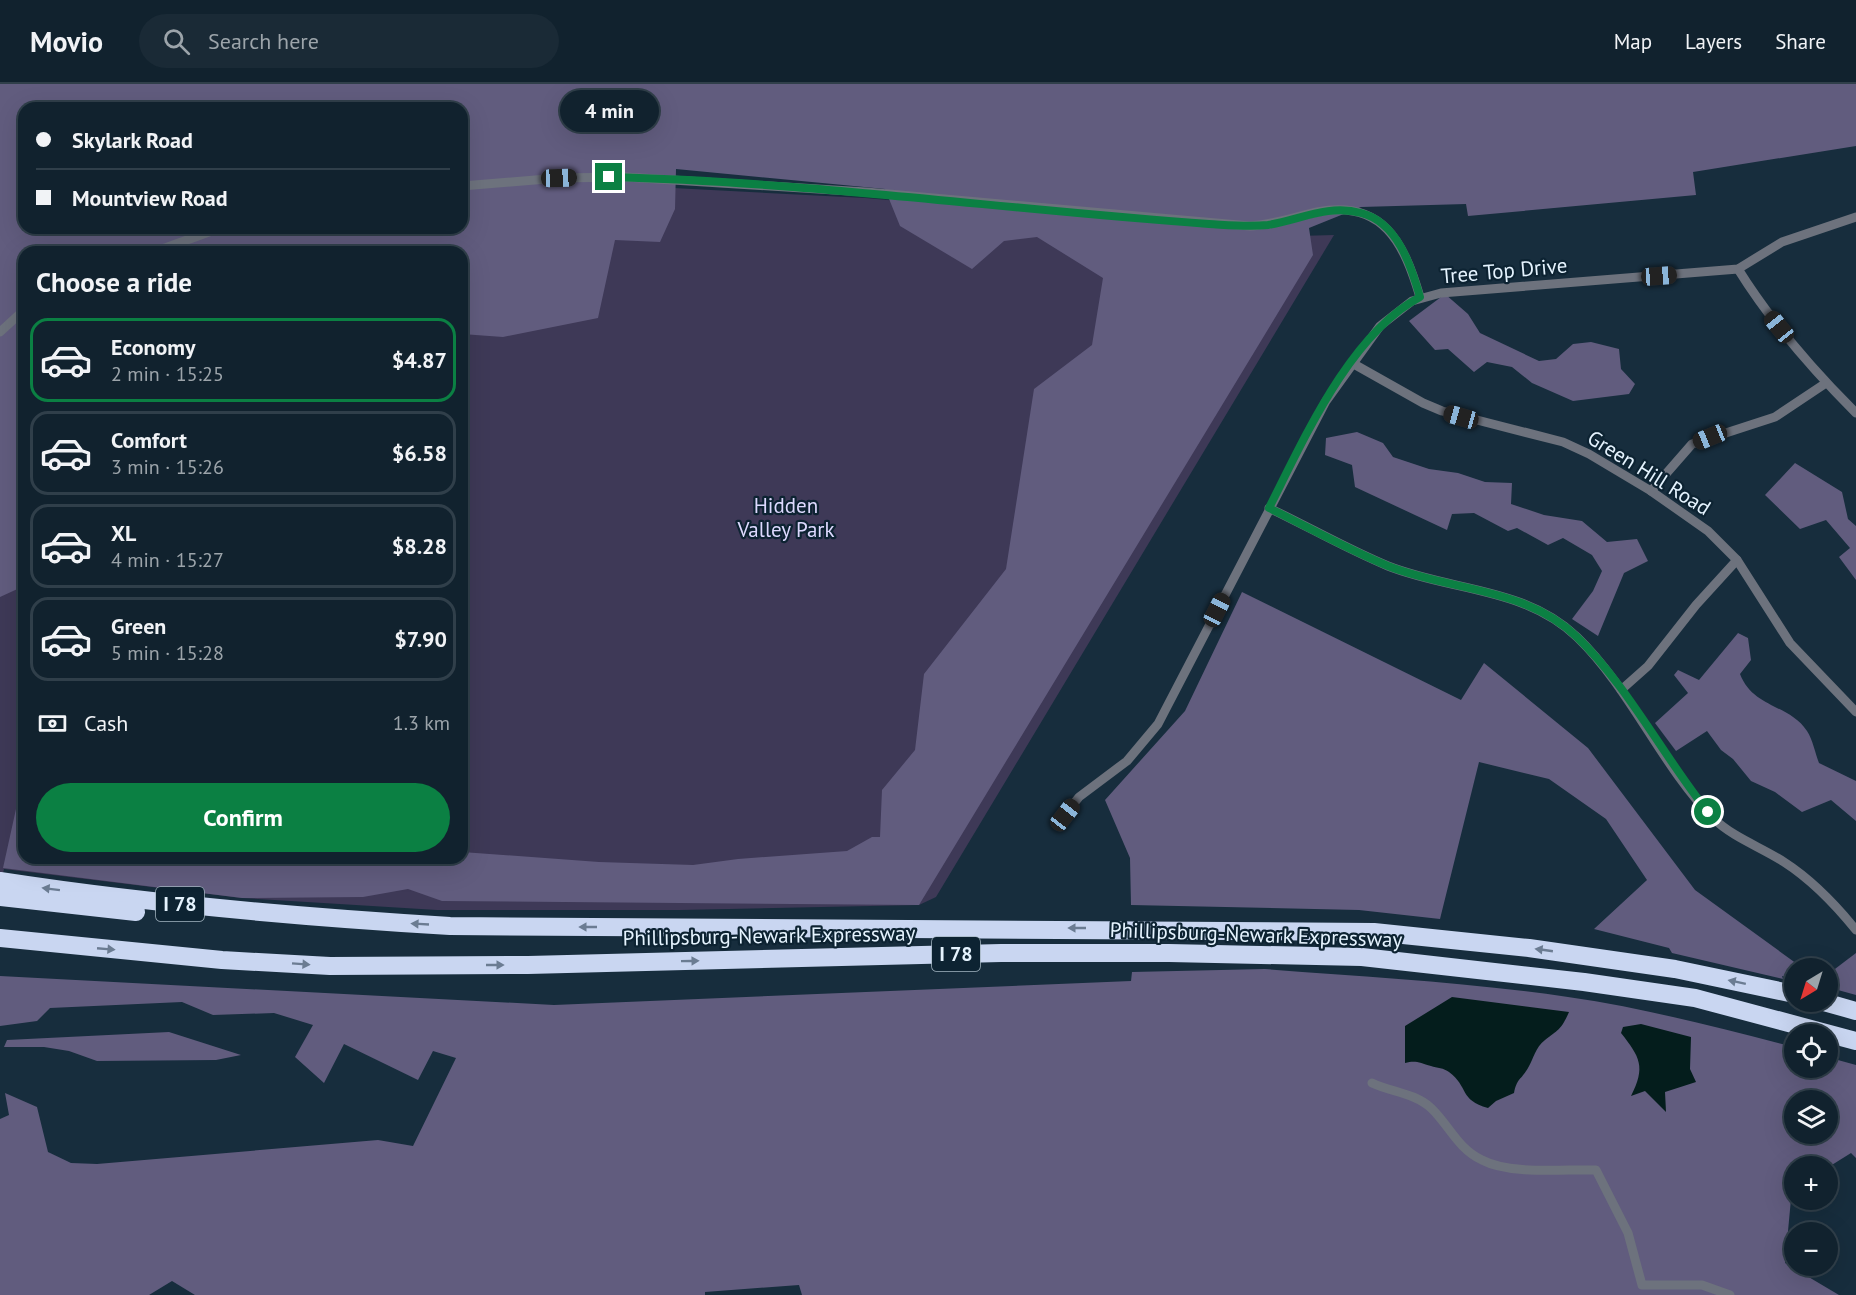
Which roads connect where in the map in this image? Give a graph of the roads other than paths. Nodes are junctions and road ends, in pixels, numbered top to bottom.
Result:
1 (468, 186) edge
2 (1856, 217) edge
3 (204, 234) edge
4 (170, 246) edge
5 (1738, 269) junction
6 (1420, 297) junction
7 (18, 316) edge
8 (0, 332) edge
9 (1352, 363) junction
10 (1826, 383) junction
11 (1856, 413) edge
12 (1651, 491) junction
13 (1269, 508) junction
14 (1737, 560) junction
15 (1621, 690) junction
16 (1855, 708) edge
17 (1065, 815) dead end
18 (0, 881) edge
19 (0, 897) edge
20 (360, 921) junction
21 (1856, 930) edge
22 (0, 939) edge
23 (1784, 992) edge
24 (1838, 1006) edge
25 (1856, 1011) edge
26 (1856, 1041) edge
27 (1372, 1083) dead end
28 (1730, 1295) edge

1 - 6 street
2 - 5 street, Tree Top Drive
3 - 4 street
5 - 6 street, Tree Top Drive
5 - 10 street
6 - 9 street, Tree Top Drive
7 - 8 street
9 - 12 street, Green Hill Road
9 - 13 street, Tree Top Drive
10 - 11 street
10 - 12 street
12 - 14 street, Green Hill Road
13 - 15 street
13 - 17 street, Tree Top Drive
14 - 15 street
14 - 16 street, Green Hill Road
15 - 21 street
20 -> 18 highway, Phillipsburg-Newark Expressway / I 78
19 - 20 highway, Phillipsburg-Newark Expressway / I 78
23 -> 20 highway, Phillipsburg-Newark Expressway / I 78
22 -> 26 highway, Phillipsburg-Newark Expressway / I 78
24 - 25 highway
27 - 28 street

